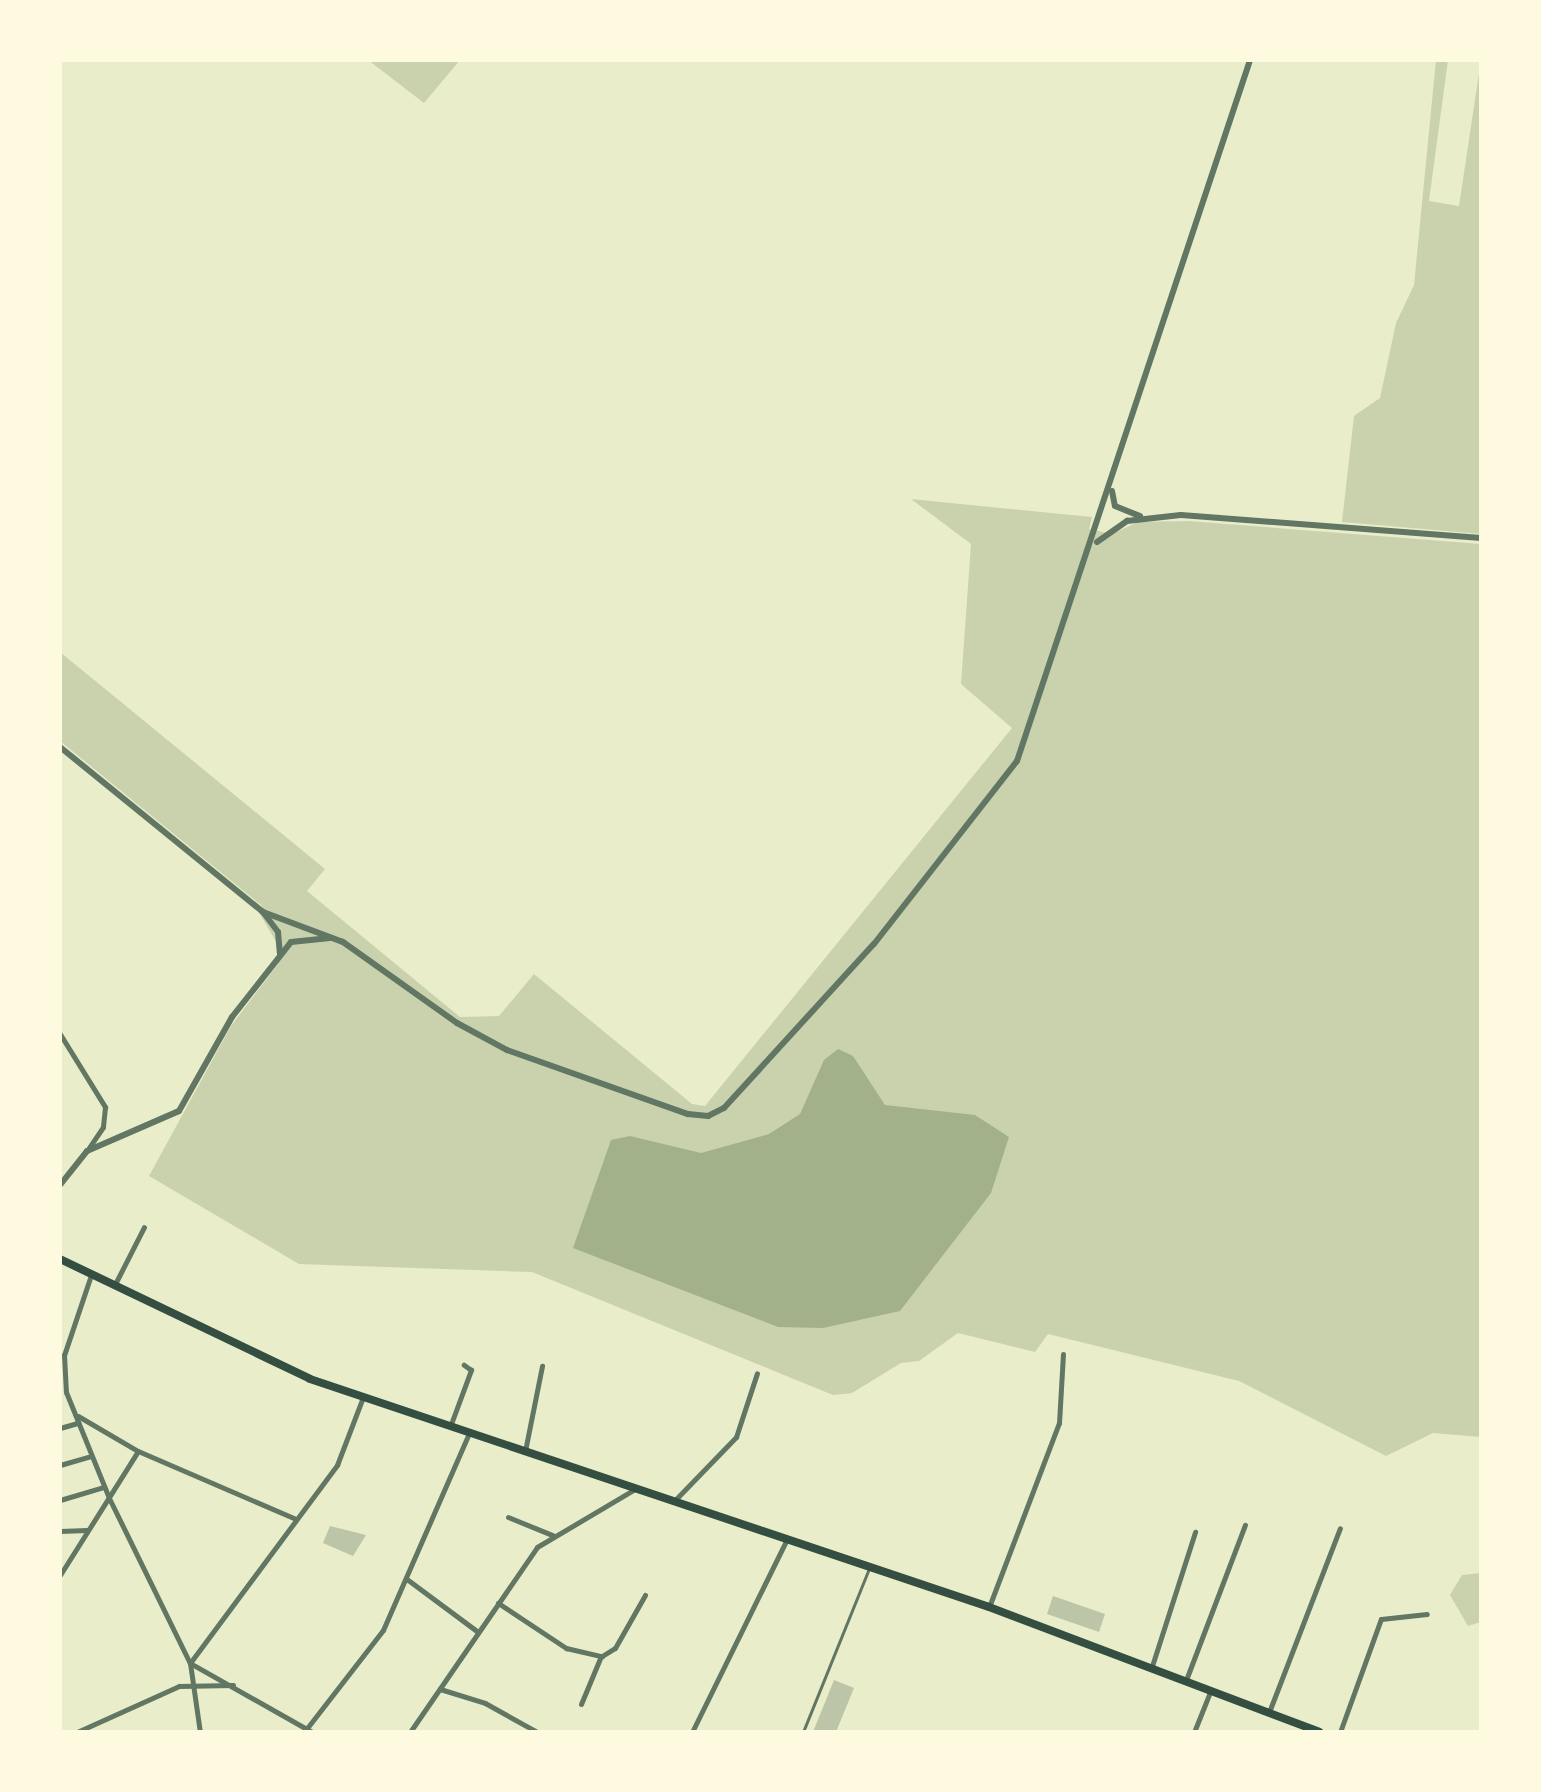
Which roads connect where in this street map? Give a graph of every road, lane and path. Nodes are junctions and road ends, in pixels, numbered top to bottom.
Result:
1 (1250, 60) edge
2 (1112, 480) junction
3 (1118, 508) junction
4 (1102, 513) junction
5 (1146, 517) junction
6 (1117, 524) junction
7 (1481, 538) edge
8 (1093, 547) junction
9 (60, 747) edge
10 (263, 912) junction
11 (290, 922) junction
12 (279, 935) junction
13 (336, 939) junction
14 (292, 942) junction
15 (278, 958) junction
16 (60, 1034) edge
17 (87, 1150) junction
18 (60, 1185) edge
19 (144, 1227) dead end
20 (60, 1259) edge
21 (90, 1275) junction
22 (114, 1286) junction
23 (1063, 1354) dead end
24 (464, 1365) dead end
25 (542, 1366) dead end
26 (757, 1373) dead end
27 (62, 1382) edge
28 (362, 1397) junction
29 (74, 1413) junction
30 (78, 1423) junction
31 (450, 1426) junction
32 (60, 1428) edge
33 (470, 1433) junction
34 (138, 1451) junction
35 (525, 1452) junction
36 (92, 1456) junction
37 (60, 1466) edge
38 (104, 1488) junction
39 (635, 1489) junction
40 (109, 1498) junction
41 (60, 1500) edge
42 (673, 1502) junction
43 (508, 1517) dead end
44 (296, 1519) junction
45 (1244, 1525) dead end
46 (1340, 1528) dead end
47 (88, 1530) junction
48 (60, 1531) edge
49 (1196, 1532) dead end
50 (554, 1536) junction
51 (787, 1539) junction
52 (870, 1566) junction
53 (60, 1574) edge
54 (407, 1580) junction
55 (644, 1595) dead end
56 (498, 1603) junction
57 (989, 1606) junction
58 (1427, 1614) dead end
59 (478, 1632) junction
60 (602, 1656) junction
61 (190, 1663) junction
62 (1152, 1666) junction
63 (1186, 1680) junction
64 (194, 1682) junction
65 (238, 1686) junction
66 (439, 1689) junction
67 (1211, 1689) junction
68 (581, 1704) dead end
69 (1269, 1712) junction
70 (308, 1731) edge
71 (77, 1732) edge
72 (200, 1732) edge
73 (410, 1732) edge
74 (537, 1732) edge
75 (692, 1732) edge
76 (803, 1732) edge
77 (1194, 1732) edge
78 (1319, 1732) edge
79 (1340, 1732) edge

1 - 2 street
2 - 3 street
2 - 4 street
3 - 4 street
3 - 5 street
3 - 6 street
4 - 6 street
4 - 8 street
5 - 6 street
5 - 7 street
6 - 8 street
8 - 13 street
9 - 10 street
10 - 11 street
10 - 12 street
11 - 12 street
11 - 13 street
11 - 14 street
12 - 14 street
12 - 15 street
13 - 14 street
14 - 15 street
15 - 17 street
16 - 17 street
17 - 18 street
19 - 22 street
20 - 21 main road
21 - 22 main road
21 - 27 street
22 - 28 main road
23 - 57 street
24 - 31 street
25 - 35 street
26 - 42 street
27 - 29 street
28 - 31 main road
28 - 44 street
29 - 30 street
29 - 34 street
30 - 32 street
30 - 36 street
31 - 33 main road
33 - 35 main road
33 - 54 street
34 - 40 street
34 - 44 street
35 - 39 main road
36 - 37 street
36 - 38 street
38 - 40 street
38 - 41 street
39 - 42 main road
39 - 50 street
40 - 47 street
40 - 61 street
42 - 51 main road
43 - 50 street
44 - 61 street
45 - 63 street
46 - 69 street
47 - 48 street
47 - 53 street
49 - 62 street
50 - 56 street
51 - 52 main road
51 - 75 street
52 - 57 main road
52 - 76 lane
54 - 59 street
54 - 70 street
55 - 60 street
56 - 59 street
56 - 60 street
57 - 62 main road
58 - 79 street
59 - 66 street
60 - 68 street
61 - 64 street
61 - 65 street
62 - 63 main road
63 - 67 main road
64 - 65 street
64 - 71 street
64 - 72 street
65 - 70 street
66 - 73 street
66 - 74 street
67 - 69 main road
67 - 77 street
69 - 78 main road

